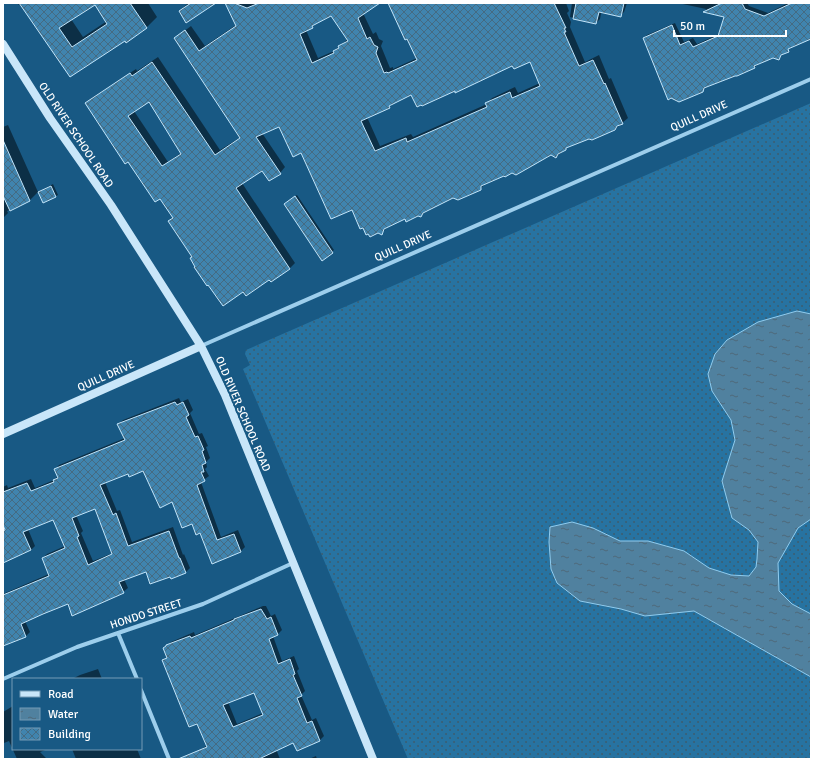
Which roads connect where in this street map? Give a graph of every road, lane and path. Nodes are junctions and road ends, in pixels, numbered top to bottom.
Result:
1 (3, 44) edge
2 (811, 79) edge
3 (201, 346) junction
4 (3, 434) edge
5 (293, 563) junction
6 (118, 633) junction
7 (137, 678) edge
8 (3, 679) edge
9 (142, 692) edge
10 (169, 759) edge
11 (373, 759) edge

1 - 3 main road, OLD RIVER SCHOOL ROAD
2 - 3 street, QUILL DRIVE
3 - 4 main road, QUILL DRIVE
3 - 5 main road, OLD RIVER SCHOOL ROAD
5 - 6 street, HONDO STREET
5 - 11 main road, OLD RIVER SCHOOL ROAD
6 - 7 street
6 - 8 street, HONDO STREET
9 - 10 street

